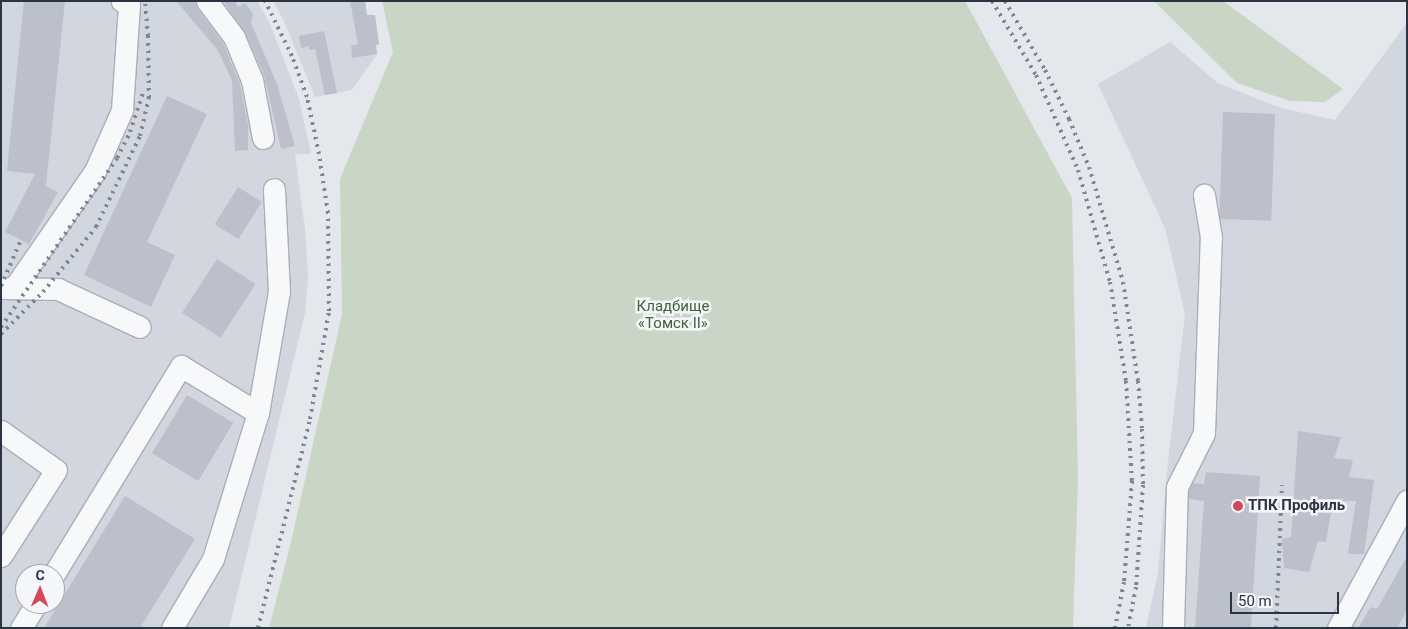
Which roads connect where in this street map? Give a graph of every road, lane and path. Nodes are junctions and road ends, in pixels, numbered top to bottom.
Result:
1 (122, 1) edge
2 (207, 1) edge
3 (263, 138) dead end
4 (274, 189) dead end
5 (1204, 195) dead end
6 (8, 288) edge
7 (140, 327) dead end
8 (258, 413) junction
9 (1, 430) edge
10 (1407, 501) edge
11 (1, 556) edge
12 (60, 564) edge
13 (30, 614) edge
14 (21, 628) edge
15 (172, 628) edge
16 (1172, 628) edge
17 (1338, 628) edge

1 - 6 lane
2 - 3 lane
4 - 8 lane
5 - 16 lane
6 - 7 lane
8 - 12 lane
8 - 15 lane
9 - 11 lane
10 - 17 lane
13 - 14 lane

